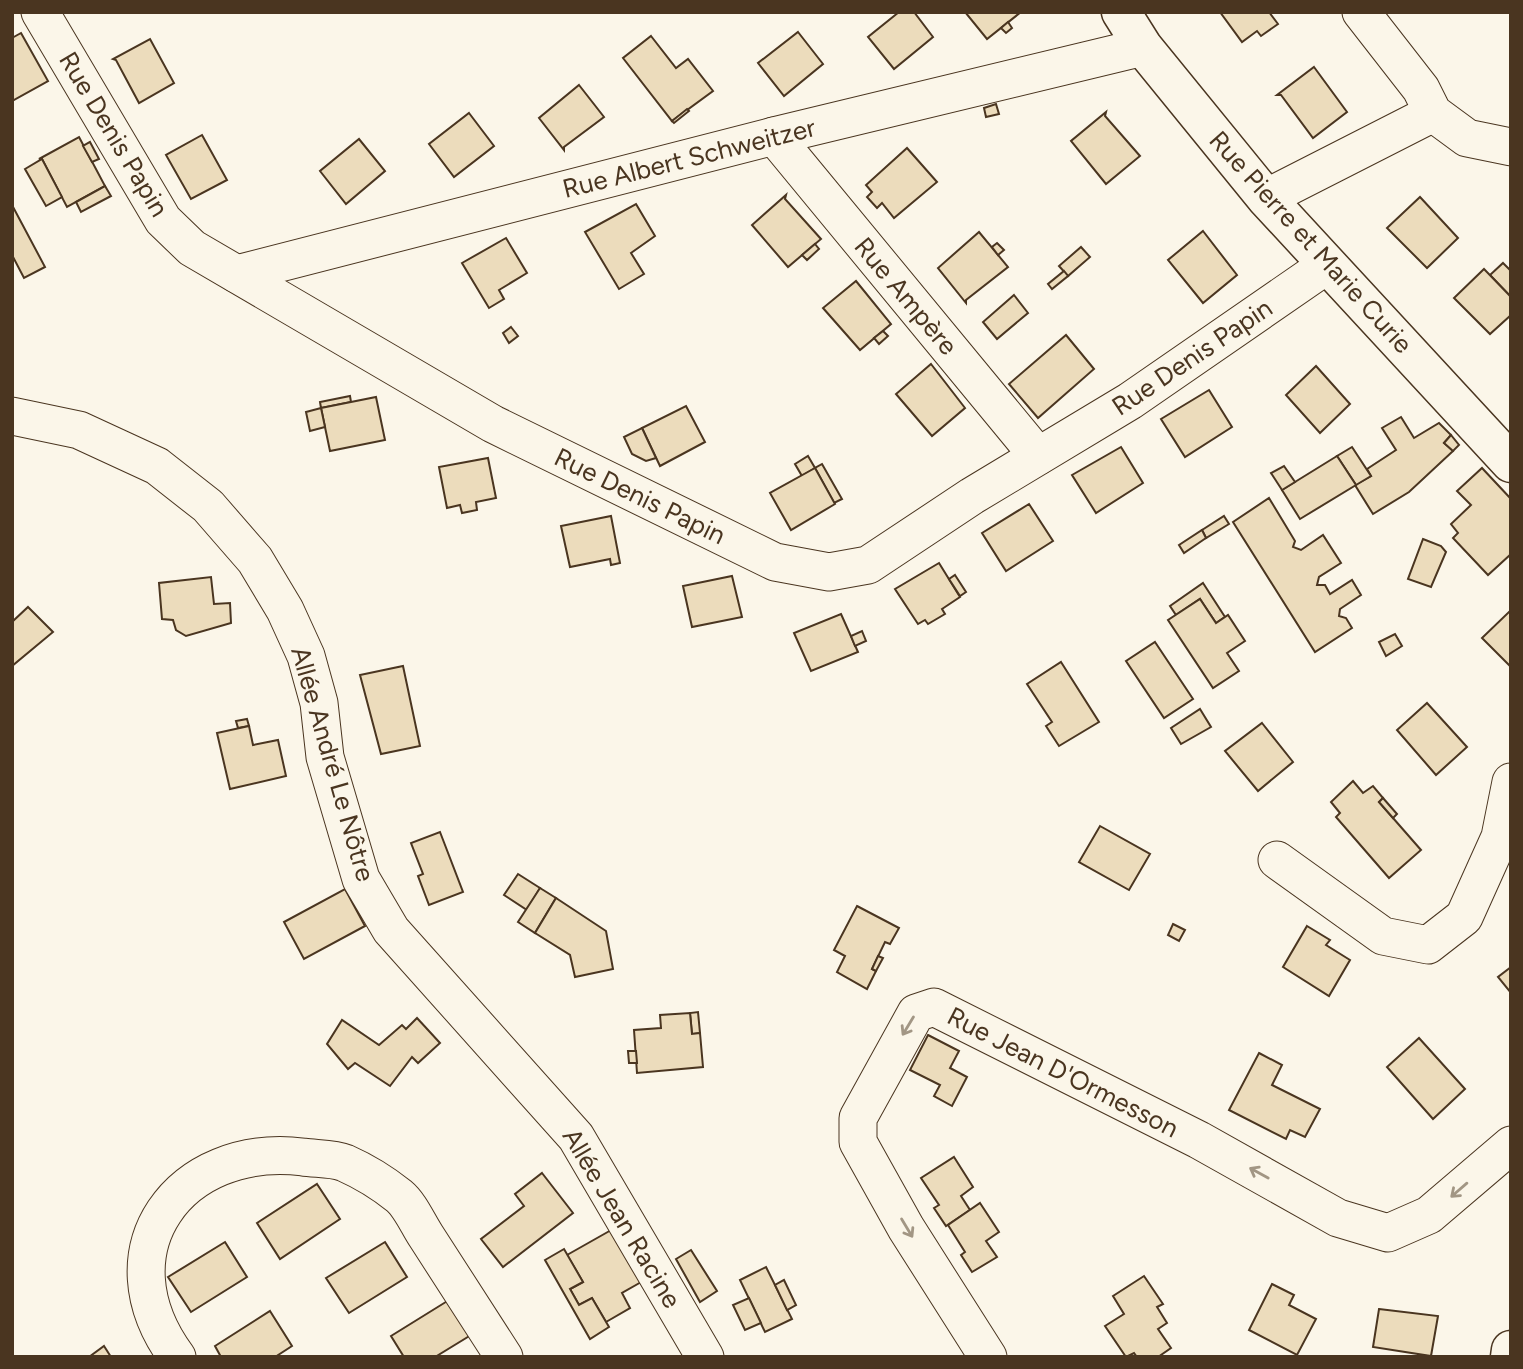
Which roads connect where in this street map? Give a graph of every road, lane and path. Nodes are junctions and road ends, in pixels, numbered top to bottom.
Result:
1 (40, 12) edge
2 (1121, 12) edge
3 (1361, 12) edge
4 (1143, 47) junction
5 (1433, 113) junction
6 (774, 136) junction
7 (1511, 147) edge
8 (1266, 198) junction
9 (1327, 265) junction
10 (237, 274) junction
11 (12, 416) edge
12 (1038, 456) junction
13 (1511, 463) edge
14 (1511, 782) edge
15 (1277, 859) dead end
16 (531, 1084) joint
17 (1511, 1145) edge
18 (1511, 1350) edge
19 (177, 1357) edge
20 (504, 1357) edge
21 (705, 1357) edge
22 (988, 1357) edge
23 (1510, 1357) edge

1 - 10 street, Rue Denis Papin
2 - 4 main road, Rue Pierre et Marie Curie
3 - 5 street
4 - 6 street, Rue Albert Schweitzer
4 - 8 main road, Rue Pierre et Marie Curie
5 - 7 street
5 - 8 street
6 - 10 street, Rue Albert Schweitzer
6 - 12 street, Rue Ampère
8 - 9 main road, Rue Pierre et Marie Curie
9 - 12 street, Rue Denis Papin
9 - 13 main road, Rue Pierre et Marie Curie
10 - 12 street, Rue Denis Papin
11 - 16 street, Allée André Le Nôtre
14 - 15 street
16 - 21 street, Allée Jean Racine
17 -> 22 street, Rue Jean D'Ormesson
18 - 23 main road
19 - 20 street

